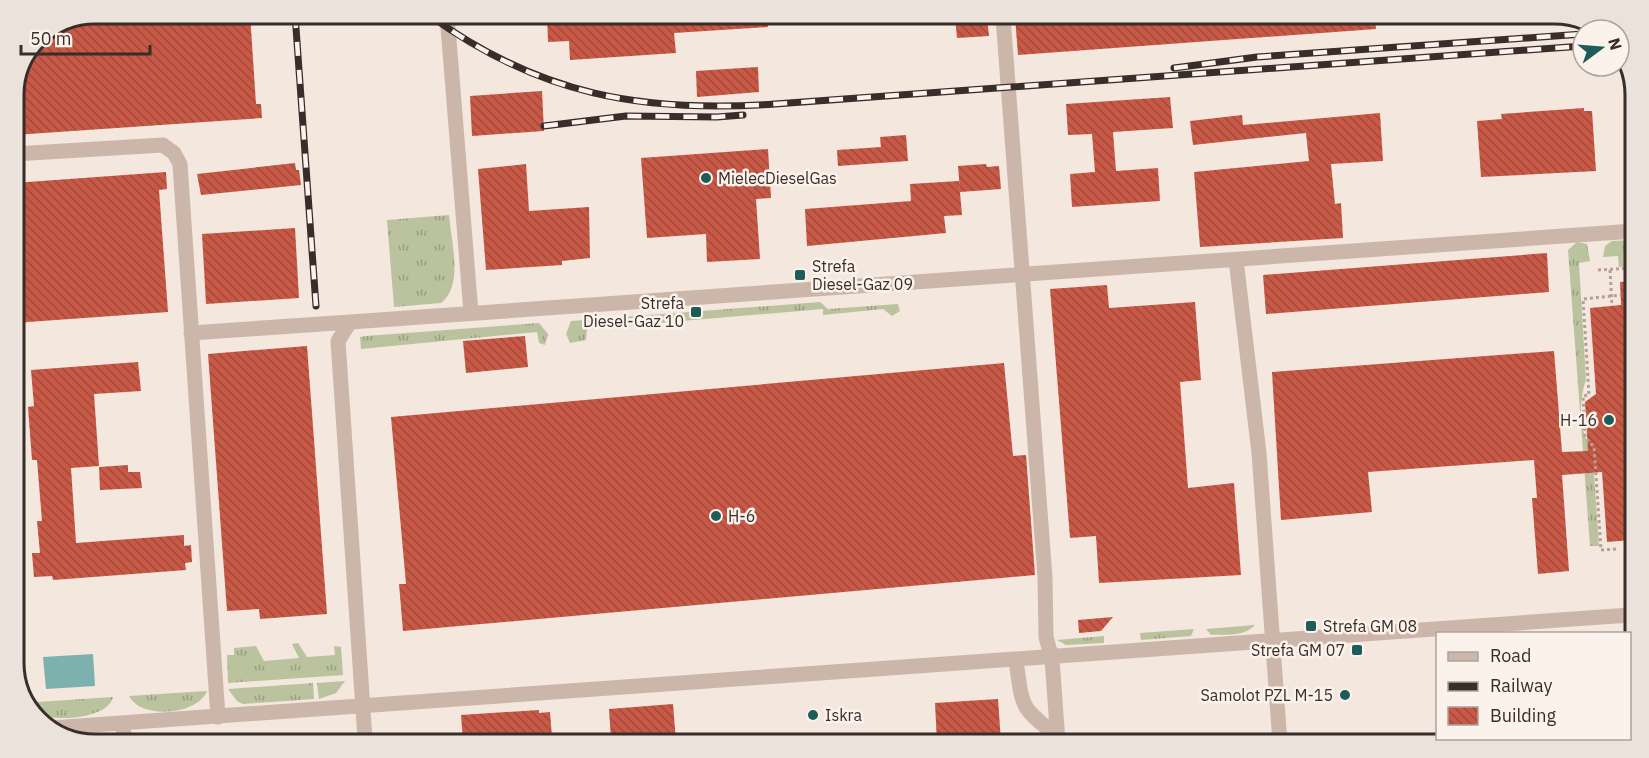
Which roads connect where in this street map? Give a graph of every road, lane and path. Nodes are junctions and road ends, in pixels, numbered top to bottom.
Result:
1 (448, 24) edge
2 (1004, 24) edge
3 (24, 153) edge
4 (1625, 232) edge
5 (1236, 260) junction
6 (1625, 269) edge
7 (1598, 270) dead end
8 (1610, 270) junction
9 (1022, 275) junction
10 (1621, 295) dead end
11 (1611, 296) junction
12 (1612, 306) dead end
13 (471, 313) junction
14 (350, 322) junction
15 (191, 333) junction
16 (1616, 549) dead end
17 (1625, 615) edge
18 (1273, 641) junction
19 (1052, 659) junction
20 (1016, 661) junction
21 (362, 706) junction
22 (218, 717) junction
23 (67, 729) edge
24 (124, 731) edge
25 (364, 734) edge
26 (1051, 734) edge
27 (1057, 734) edge
28 (1279, 734) edge

1 - 13 lane
2 - 9 lane
3 - 15 lane
4 - 5 lane
5 - 9 lane
5 - 18 lane
6 - 8 path
7 - 8 path
8 - 11 path
9 - 13 lane
9 - 19 lane
10 - 11 path
11 - 12 path
11 - 16 path
13 - 14 lane
14 - 15 lane
14 - 21 lane
15 - 22 lane
17 - 18 lane
18 - 19 lane
18 - 28 lane
19 - 20 lane
19 - 27 lane
20 - 21 lane
20 - 26 lane
21 - 22 lane
21 - 25 lane
22 - 24 lane
23 - 24 lane

